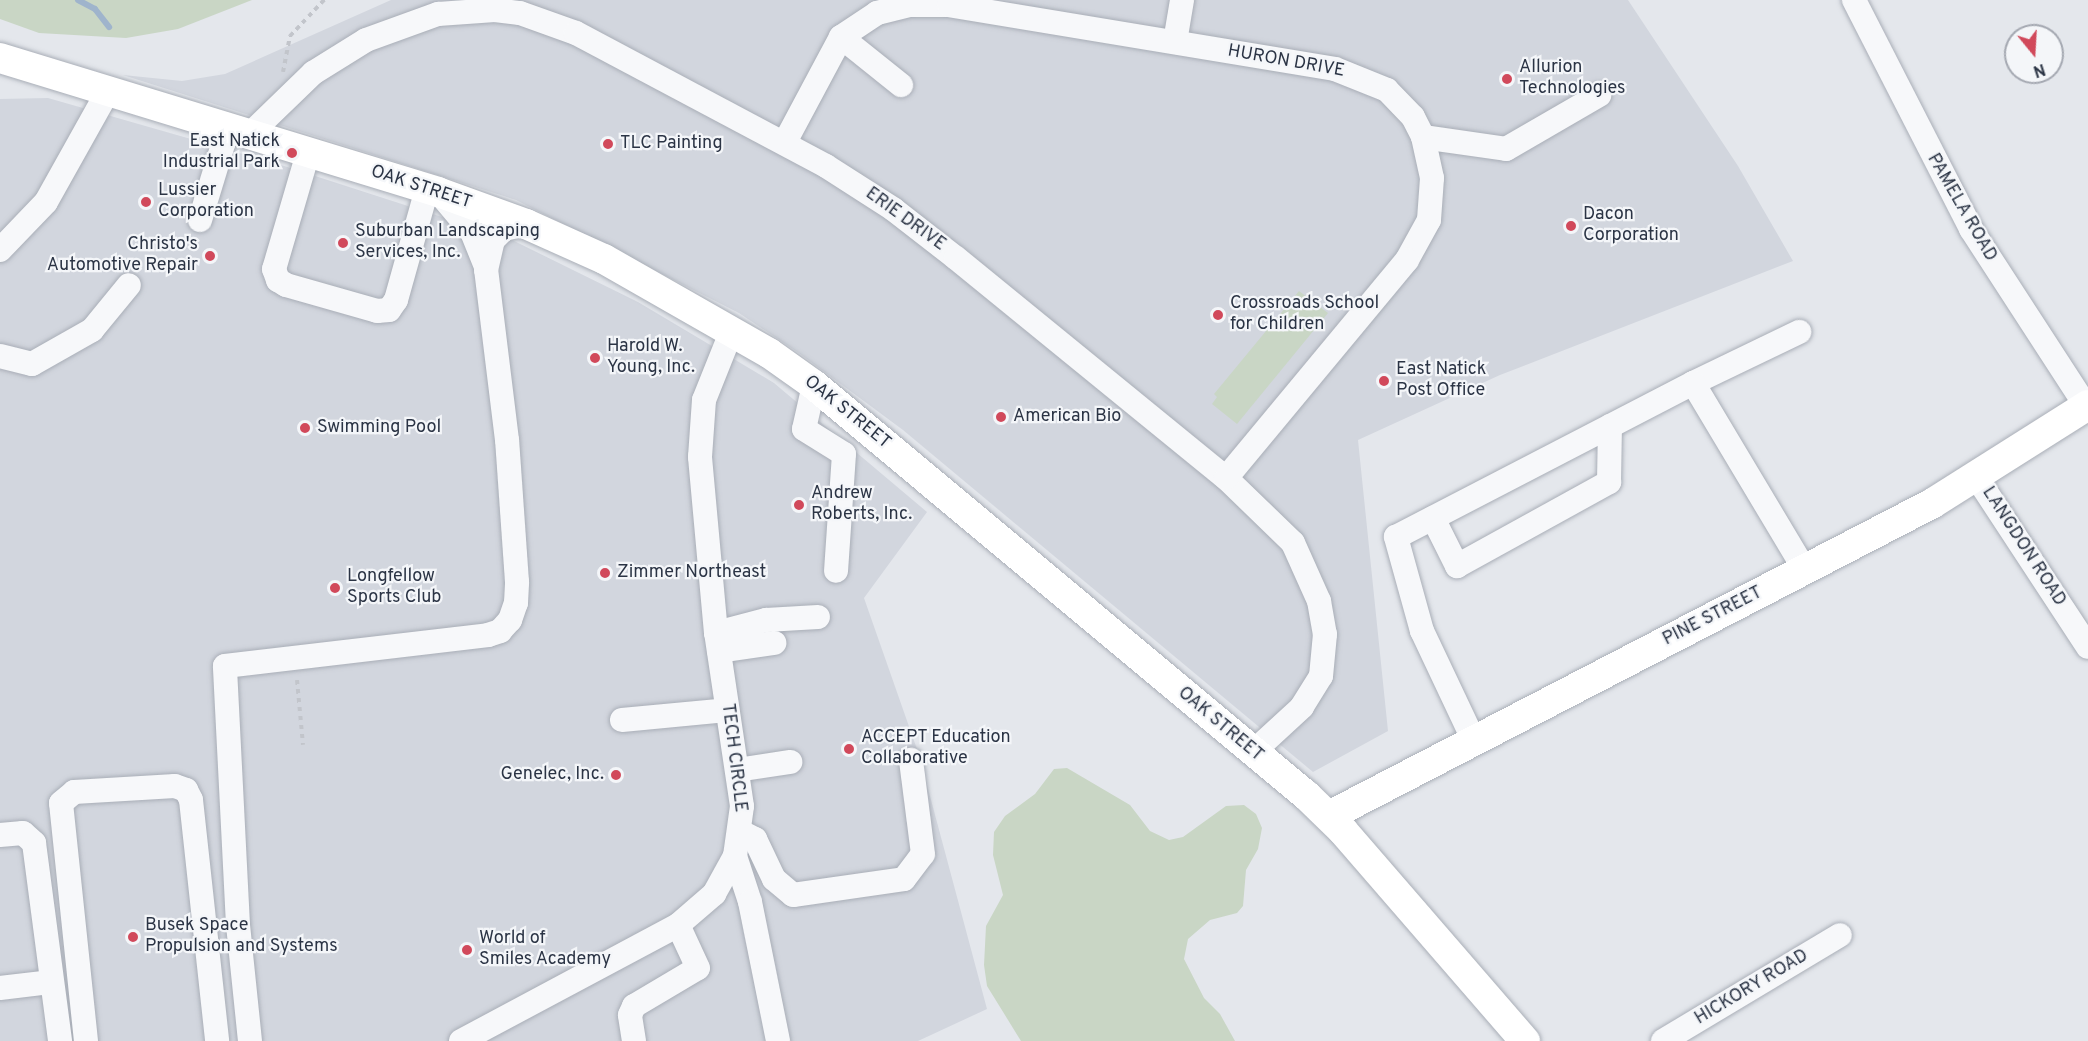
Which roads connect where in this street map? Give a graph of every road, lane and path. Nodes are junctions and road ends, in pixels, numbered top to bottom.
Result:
1 (324, 0) edge
2 (1182, 0) edge
3 (1854, 0) edge
4 (472, 5) edge
5 (841, 38) junction
6 (1176, 42) junction
7 (0, 58) edge
8 (901, 85) dead end
9 (108, 92) junction
10 (1599, 95) dead end
11 (279, 104) junction
12 (239, 131) junction
13 (1423, 137) junction
14 (785, 142) junction
15 (308, 153) junction
16 (432, 190) junction
17 (200, 220) dead end
18 (526, 224) junction
19 (0, 250) edge
20 (486, 270) junction
21 (129, 285) dead end
22 (732, 330) junction
23 (1799, 332) dead end
24 (0, 356) edge
25 (1693, 383) junction
26 (814, 385) junction
27 (2087, 405) edge
28 (1610, 426) junction
29 (1226, 478) junction
30 (1977, 478) junction
31 (1433, 518) junction
32 (1805, 570) junction
33 (836, 571) dead end
34 (818, 617) dead end
35 (718, 642) junction
36 (774, 643) dead end
37 (2088, 647) edge
38 (298, 689) dead end
39 (727, 710) junction
40 (622, 720) dead end
41 (1474, 741) junction
42 (303, 745) dead end
43 (1253, 752) junction
44 (911, 760) dead end
45 (790, 762) dead end
46 (737, 770) junction
47 (1329, 816) junction
48 (741, 832) junction
49 (0, 835) edge
50 (735, 856) junction
51 (678, 925) junction
52 (1840, 935) dead end
53 (50, 982) junction
54 (0, 988) edge
55 (60, 1041) edge
56 (86, 1041) edge
57 (217, 1041) edge
58 (250, 1041) edge
59 (461, 1041) edge
60 (634, 1041) edge
61 (778, 1041) edge
62 (1525, 1041) edge
63 (1663, 1041) edge

1 - 11 path
2 - 6 street
3 - 27 street, PAMELA ROAD
4 - 11 street, ERIE DRIVE
4 - 14 street, ERIE DRIVE
5 - 6 street, HURON DRIVE
5 - 8 street
5 - 14 street, HURON DRIVE
6 - 13 street, HURON DRIVE
7 - 9 main road, OAK STREET
9 - 12 main road, OAK STREET
9 - 19 street
10 - 13 street
11 - 12 street, ERIE DRIVE
12 - 15 main road, OAK STREET
12 - 17 street
13 - 29 street, HURON DRIVE
14 - 29 street, ERIE DRIVE
15 - 16 main road, OAK STREET
15 - 16 street
16 - 18 main road, OAK STREET
16 - 20 street
18 - 20 street
18 - 22 main road, OAK STREET
20 - 58 street
21 - 24 street
22 - 26 main road, OAK STREET
22 - 35 street, TECH CIRCLE
23 - 25 street
25 - 28 street
25 - 32 street
26 - 33 street
26 - 43 main road, OAK STREET
27 - 30 main road, PINE STREET
28 - 31 street
28 - 31 street
29 - 43 street, ERIE DRIVE
30 - 32 main road, PINE STREET
30 - 37 street, LANGDON ROAD
31 - 41 street
32 - 41 main road, PINE STREET
34 - 35 street
35 - 36 street
35 - 39 street, TECH CIRCLE
38 - 42 path
39 - 40 street
39 - 46 street, TECH CIRCLE
41 - 47 main road, PINE STREET
43 - 47 main road, OAK STREET
44 - 48 street
45 - 46 street
46 - 48 street, TECH CIRCLE
47 - 62 main road, OAK STREET
48 - 50 street, TECH CIRCLE
49 - 53 street
50 - 51 street, TECH CIRCLE
50 - 61 street
51 - 59 street, TECH CIRCLE
51 - 60 street
52 - 63 street, HICKORY ROAD
53 - 54 street
53 - 55 street
56 - 57 street

